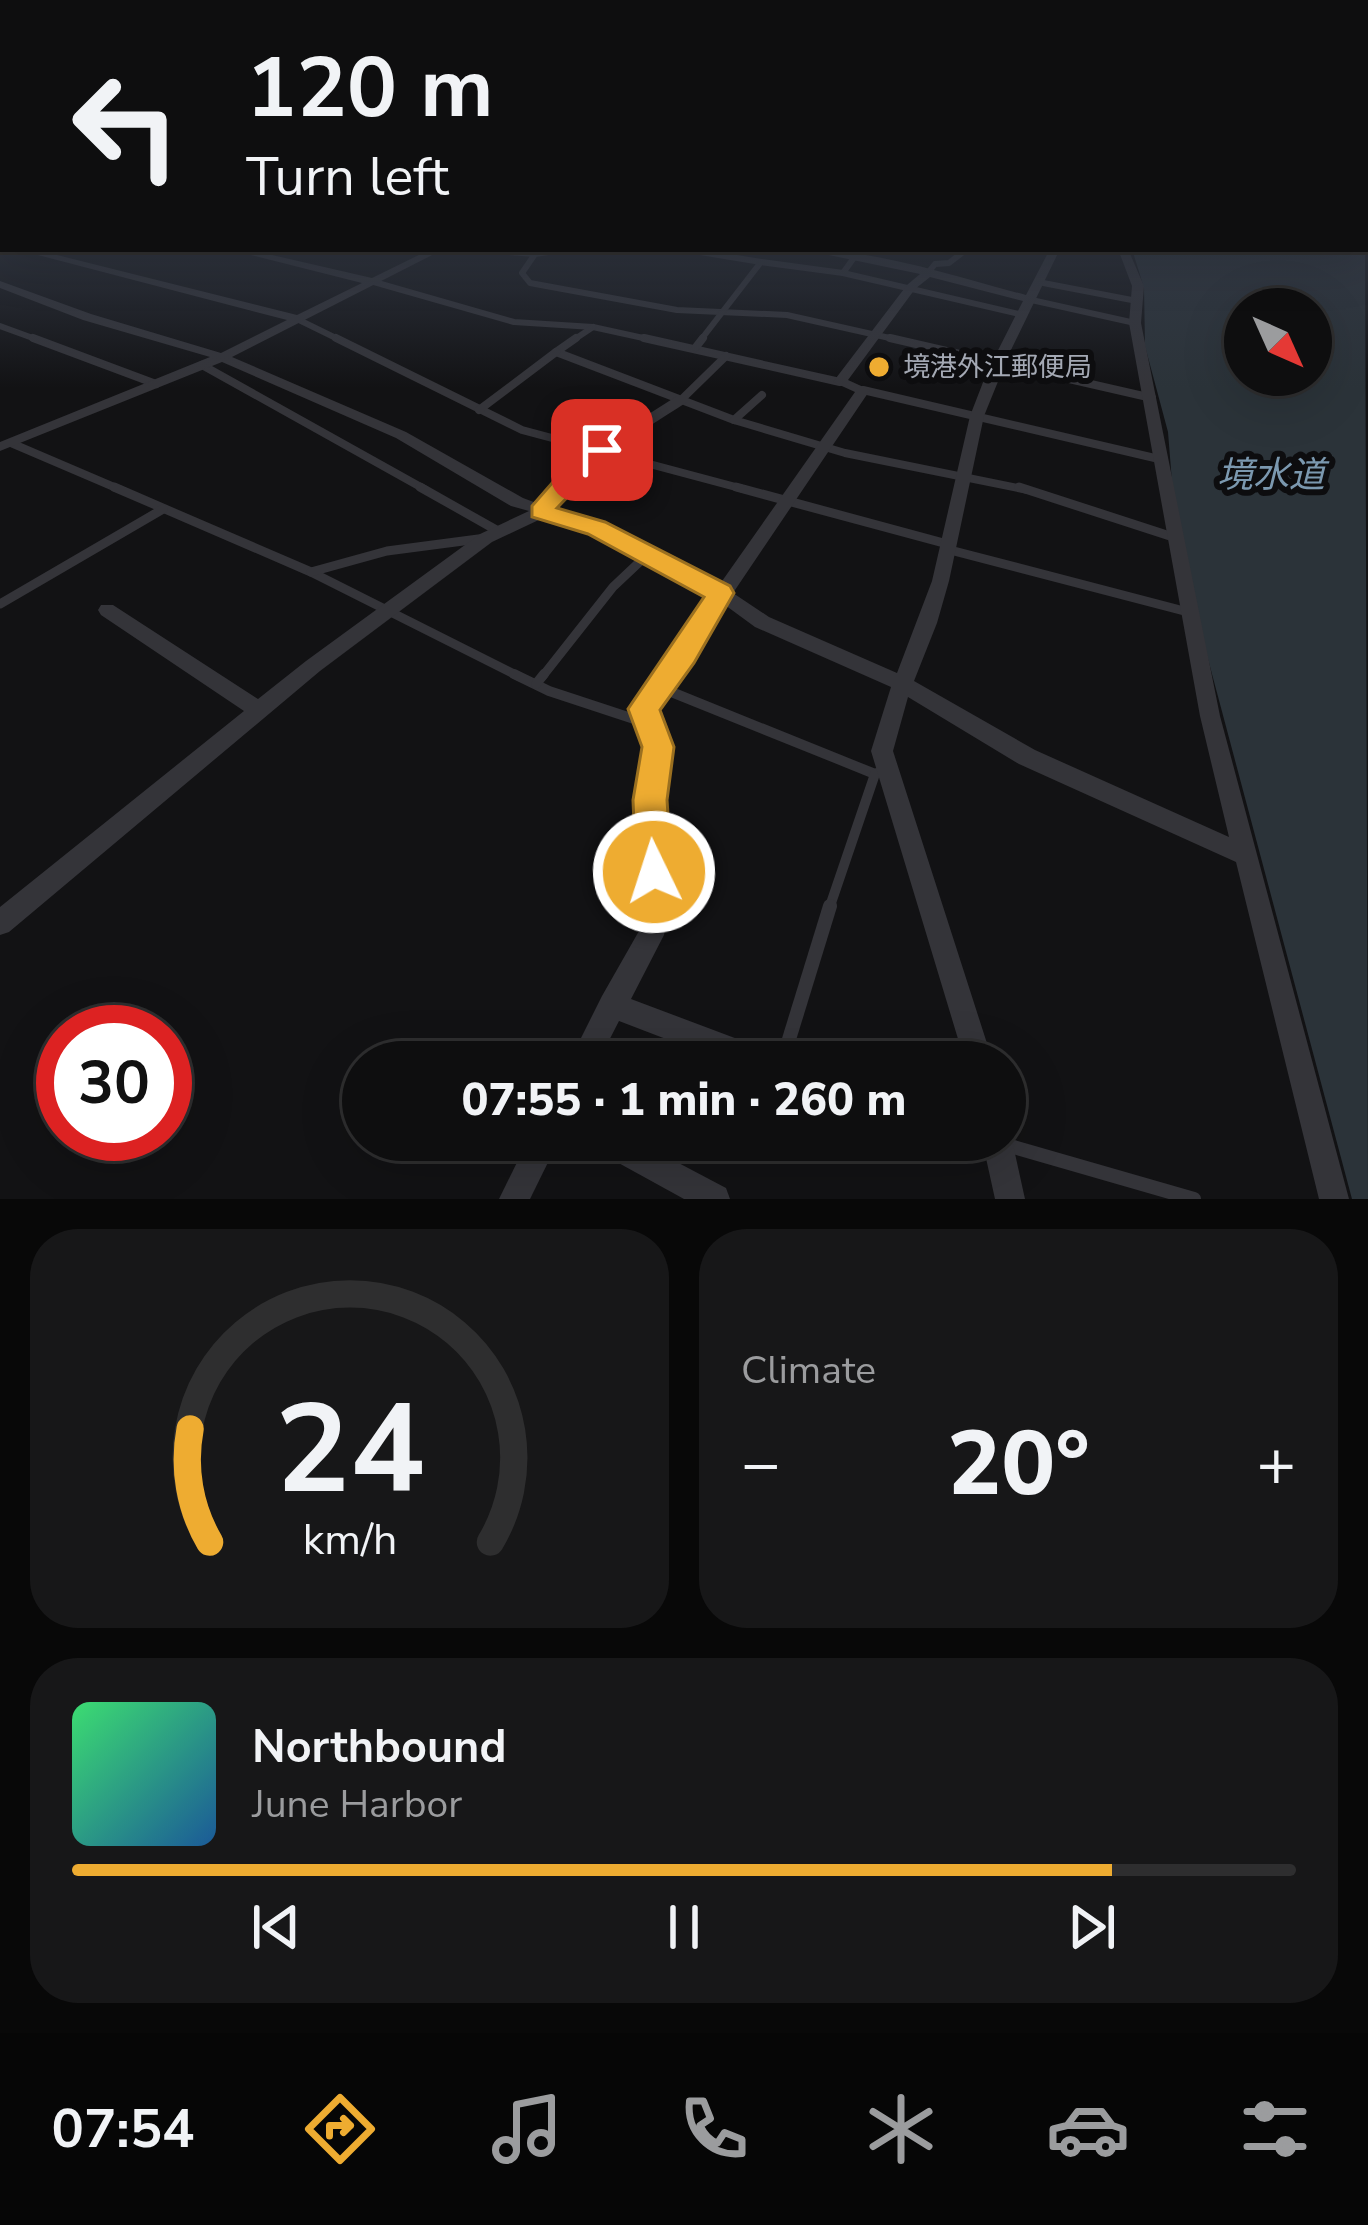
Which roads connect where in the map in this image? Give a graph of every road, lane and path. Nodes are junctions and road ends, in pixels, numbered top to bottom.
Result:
1 (130, 277) edge
2 (352, 277) edge
3 (384, 277) edge
4 (525, 277) edge
5 (750, 277) edge
6 (865, 277) edge
7 (923, 277) edge
8 (939, 277) edge
9 (1041, 277) edge
10 (1134, 277) edge
11 (374, 282) junction
12 (1038, 282) junction
13 (0, 284) edge
14 (911, 287) junction
15 (1027, 299) junction
16 (1137, 302) junction
17 (1019, 314) junction
18 (722, 315) junction
19 (296, 319) junction
20 (1135, 322) junction
21 (0, 326) edge
22 (592, 327) junction
23 (872, 336) junction
24 (696, 346) junction
25 (556, 352) junction
26 (726, 356) junction
27 (222, 357) junction
28 (997, 360) junction
29 (202, 365) junction
30 (840, 382) junction
31 (156, 384) junction
32 (863, 390) junction
33 (762, 395) dead end
34 (1152, 398) junction
35 (682, 400) junction
36 (479, 410) junction
37 (734, 420) junction
38 (975, 421) junction
39 (6, 445) edge
40 (822, 447) junction
41 (602, 450) junction
42 (1160, 459) junction
43 (964, 474) junction
44 (785, 499) junction
45 (163, 509) junction
46 (541, 512) junction
47 (492, 534) junction
48 (1173, 537) junction
49 (951, 547) junction
50 (648, 554) junction
51 (311, 572) junction
52 (720, 593) junction
53 (0, 604) edge
54 (107, 610) dead end
55 (394, 610) junction
56 (1188, 612) junction
57 (901, 683) junction
58 (536, 684) junction
59 (659, 687) junction
60 (258, 710) junction
61 (646, 716) junction
62 (880, 772) junction
63 (1243, 854) junction
64 (0, 923) edge
65 (611, 1005) junction
66 (593, 1041) edge
67 (706, 1041) edge
68 (788, 1041) edge
69 (973, 1041) edge
70 (1026, 1150) edge
71 (533, 1161) edge
72 (644, 1161) edge
73 (1000, 1161) edge
74 (514, 1199) edge
75 (715, 1199) edge
76 (1010, 1199) edge
77 (1194, 1199) edge
78 (1334, 1199) edge

1 - 19 street
2 - 11 street
3 - 11 street
4 - 18 lane
5 - 18 lane
6 - 14 lane
7 - 14 street
8 - 15 street
9 - 12 street
10 - 16 street
11 - 19 street
11 - 22 lane
12 - 15 street
12 - 16 lane
13 - 27 street
14 - 17 lane
14 - 23 street
15 - 17 street
15 - 20 lane
16 - 20 street
17 - 28 street
18 - 23 lane
18 - 24 lane
19 - 27 street
19 - 36 lane
20 - 34 street
21 - 31 lane
22 - 24 lane
22 - 25 lane
23 - 28 lane
23 - 30 street
24 - 26 lane
25 - 35 lane
25 - 36 lane
26 - 30 lane
26 - 35 lane
27 - 29 street
27 - 46 street
28 - 34 lane
28 - 38 street
29 - 31 street
29 - 47 lane
30 - 32 street
31 - 39 street
32 - 38 lane
32 - 40 street
33 - 37 lane
34 - 42 street
35 - 37 lane
35 - 41 street
36 - 41 lane
37 - 40 lane
38 - 42 lane
38 - 43 street
39 - 45 lane
40 - 43 lane
40 - 44 street
41 - 44 lane
41 - 46 street
42 - 48 street
43 - 48 lane
43 - 49 street
44 - 49 lane
44 - 52 street
45 - 51 lane
45 - 53 lane
46 - 47 street
46 - 50 street
47 - 51 lane
47 - 55 street
48 - 56 street
49 - 56 lane
49 - 57 street
50 - 52 street
50 - 58 lane
51 - 55 lane
52 - 57 street
52 - 59 street
54 - 60 street
55 - 58 lane
55 - 60 street
56 - 63 street
57 - 62 street
57 - 63 street
58 - 61 lane
59 - 61 street
59 - 62 lane
60 - 64 street
61 - 65 street
62 - 68 lane
62 - 69 street
63 - 78 street
65 - 66 street
65 - 67 street
70 - 77 lane
71 - 74 street
72 - 75 street
73 - 76 street

